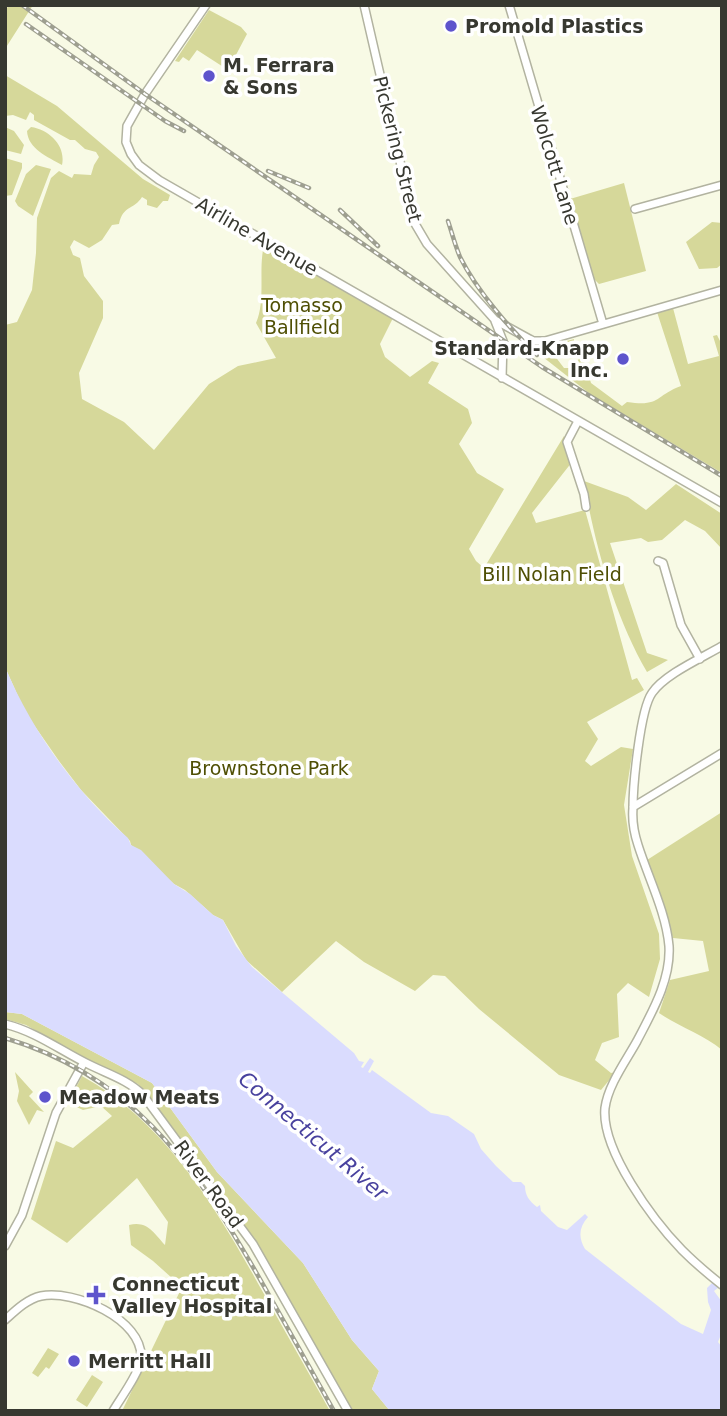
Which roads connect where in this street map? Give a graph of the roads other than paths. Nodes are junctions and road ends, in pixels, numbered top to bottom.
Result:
1 (206, 5) edge
2 (364, 5) edge
3 (509, 5) edge
4 (722, 185) edge
5 (635, 209) dead end
6 (722, 290) edge
7 (495, 320) junction
8 (603, 324) junction
9 (516, 332) junction
10 (503, 341) junction
11 (502, 378) junction
12 (578, 421) junction
13 (722, 503) edge
14 (586, 507) dead end
15 (658, 561) dead end
16 (722, 646) edge
17 (700, 659) junction
18 (722, 753) edge
19 (633, 807) junction
20 (5, 1024) edge
21 (84, 1062) junction
22 (5, 1247) edge
23 (722, 1285) edge
24 (5, 1320) edge
25 (113, 1411) edge
26 (348, 1411) edge

1 - 11 street, Airline Avenue
2 - 7 street, Pickering Street
3 - 8 street, Wolcott Lane
4 - 5 street
6 - 8 street, Pickering Street
7 - 9 street, Pickering Street
7 - 10 street
8 - 9 street, Pickering Street
9 - 10 street
10 - 11 street
11 - 12 street, Airline Avenue
12 - 13 street, Airline Avenue
12 - 14 street
15 - 17 street
16 - 17 street
17 - 19 street
18 - 19 street
19 - 23 street
20 - 21 street, River Road
21 - 22 street
21 - 26 street, River Road
24 - 25 street

